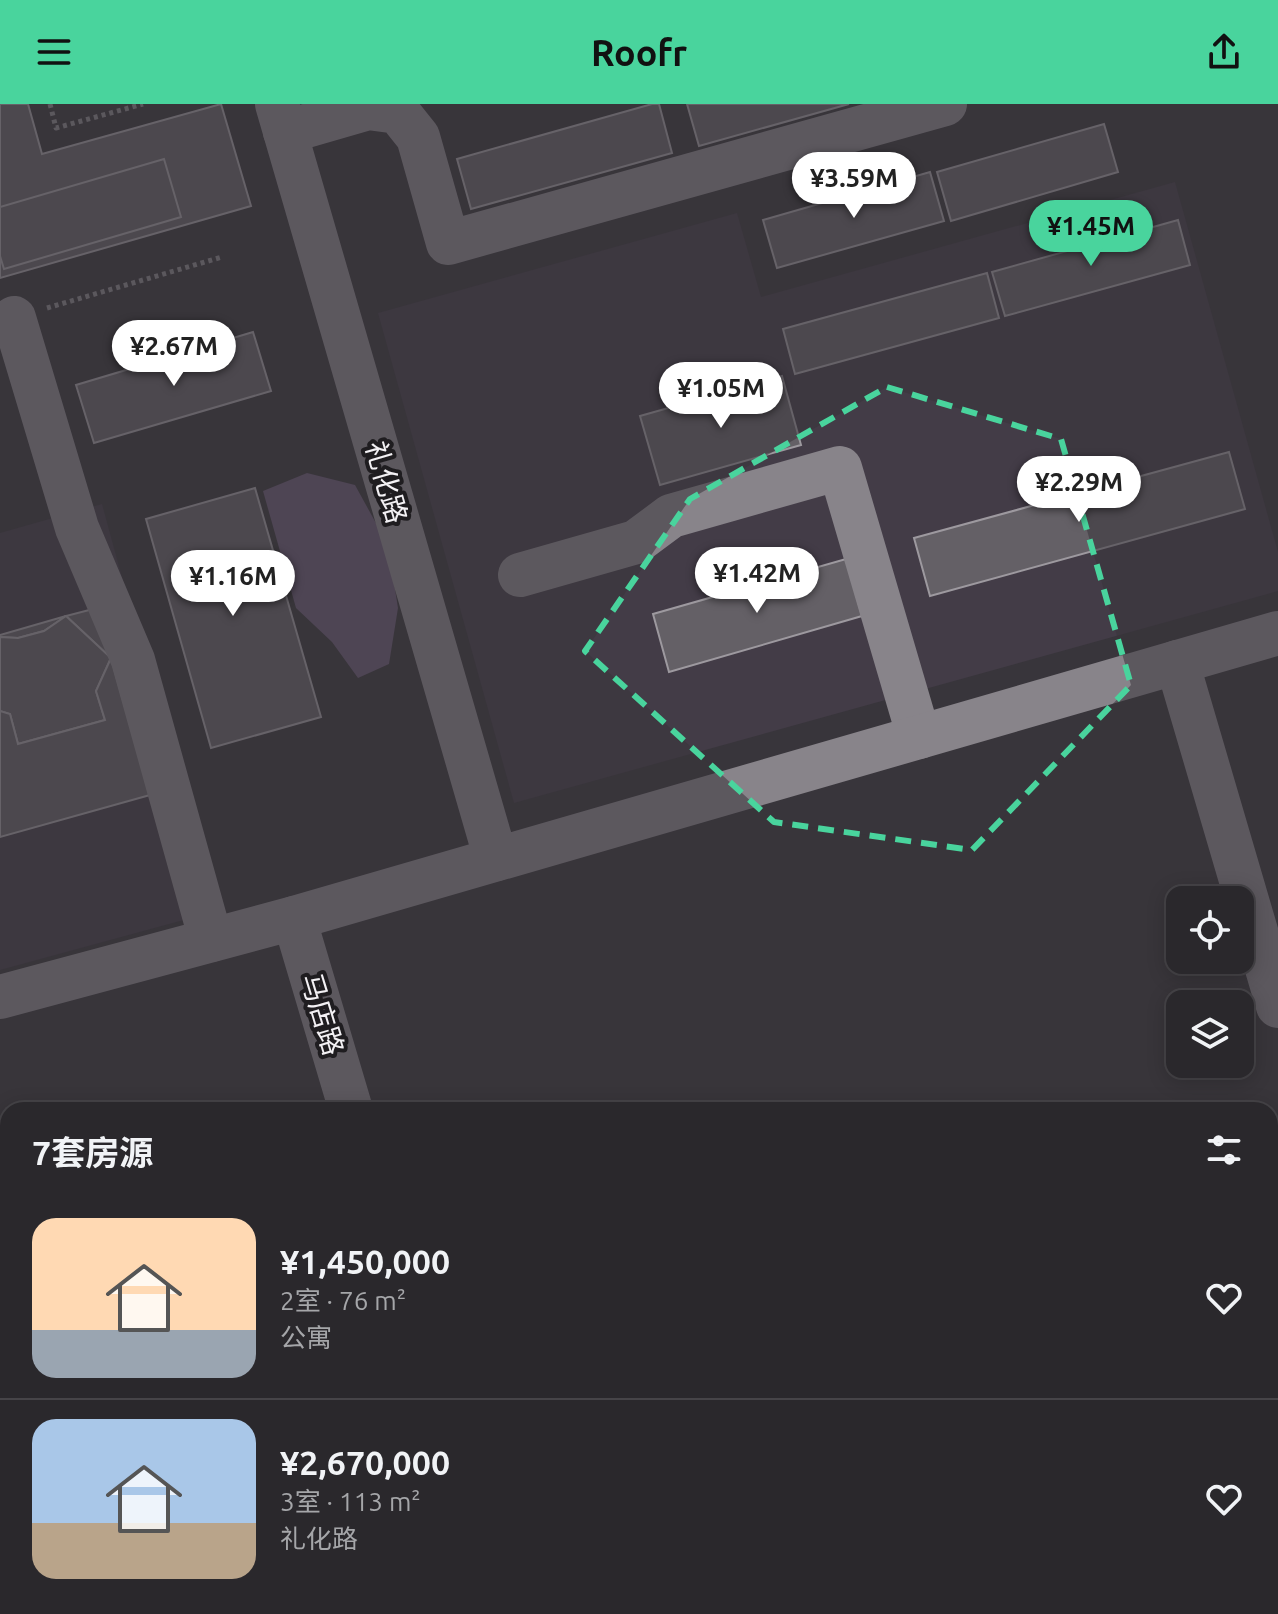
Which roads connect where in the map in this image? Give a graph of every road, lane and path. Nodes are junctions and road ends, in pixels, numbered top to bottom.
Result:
1 (50, 104) edge
2 (143, 104) edge
3 (945, 104) edge
4 (406, 107) edge
5 (281, 118) edge
6 (222, 257) dead end
7 (14, 318) joint
8 (520, 575) dead end
9 (1278, 633) edge
10 (1177, 662) junction
11 (919, 737) junction
12 (496, 859) junction
13 (294, 918) junction
14 (211, 940) junction
15 (0, 997) edge
16 (1278, 1006) edge
17 (349, 1102) edge

1 - 2 path
3 - 4 street
4 - 5 street
5 - 12 street, 礼化路
6 - 7 path
7 - 14 street
8 - 11 street
9 - 10 street
10 - 11 street
10 - 16 street
11 - 12 street
12 - 13 street
13 - 14 street
13 - 17 street, 马店路
14 - 15 street

